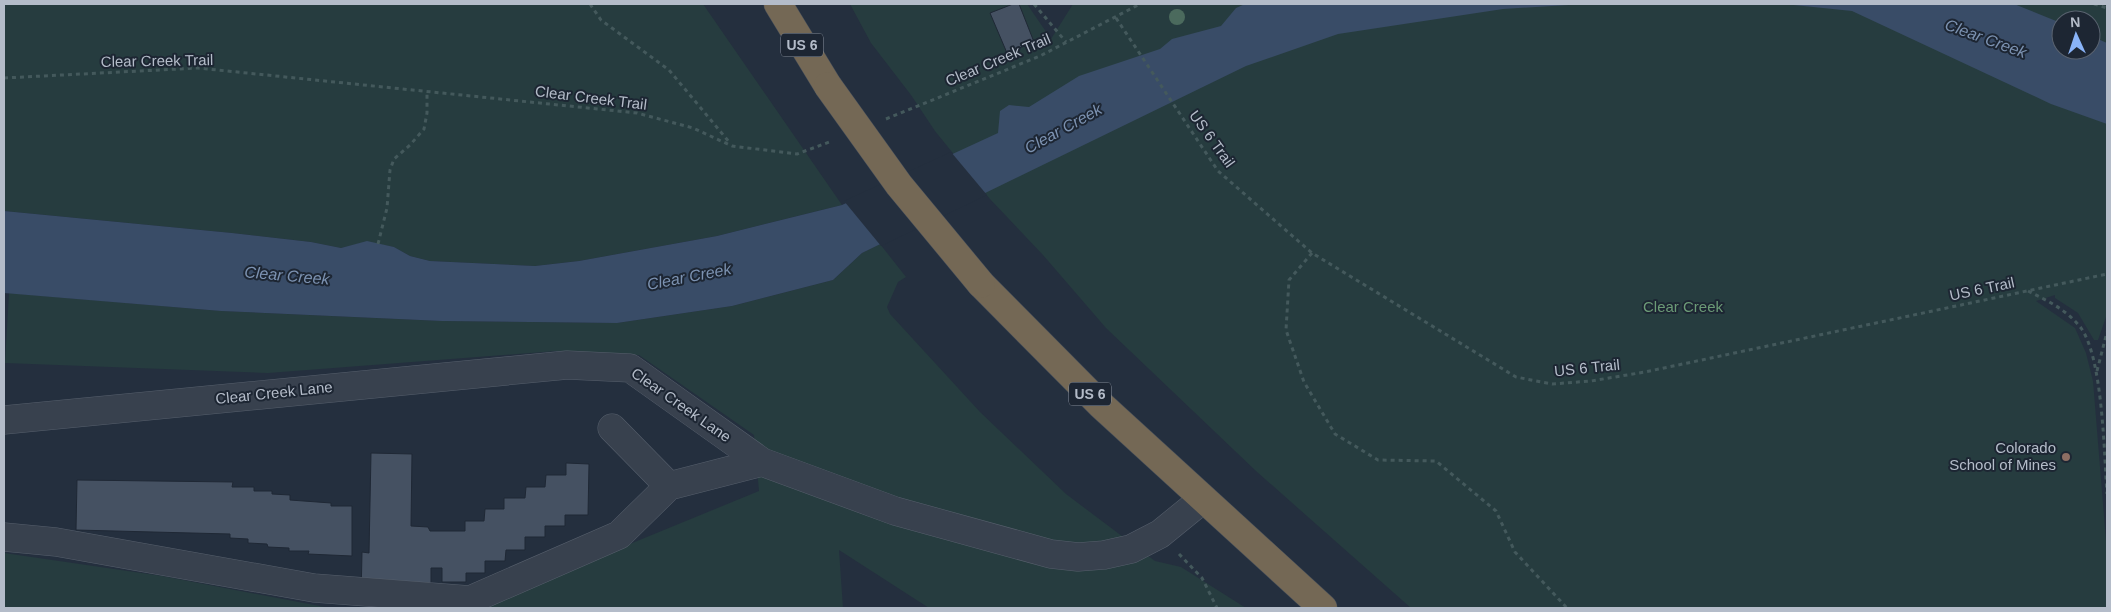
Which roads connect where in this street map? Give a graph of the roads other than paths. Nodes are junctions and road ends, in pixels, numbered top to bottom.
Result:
1 (778, 4) edge
2 (5, 420) edge
3 (612, 428) dead end
4 (762, 462) junction
5 (669, 486) junction
6 (1203, 499) junction
7 (4, 536) edge
8 (1323, 608) edge

1 - 6 highway, US 6, bridge
2 - 4 street, Clear Creek Lane
3 - 5 street
4 - 5 street
4 - 6 street, Clear Creek Lane
5 - 7 street
6 - 8 highway, US 6

